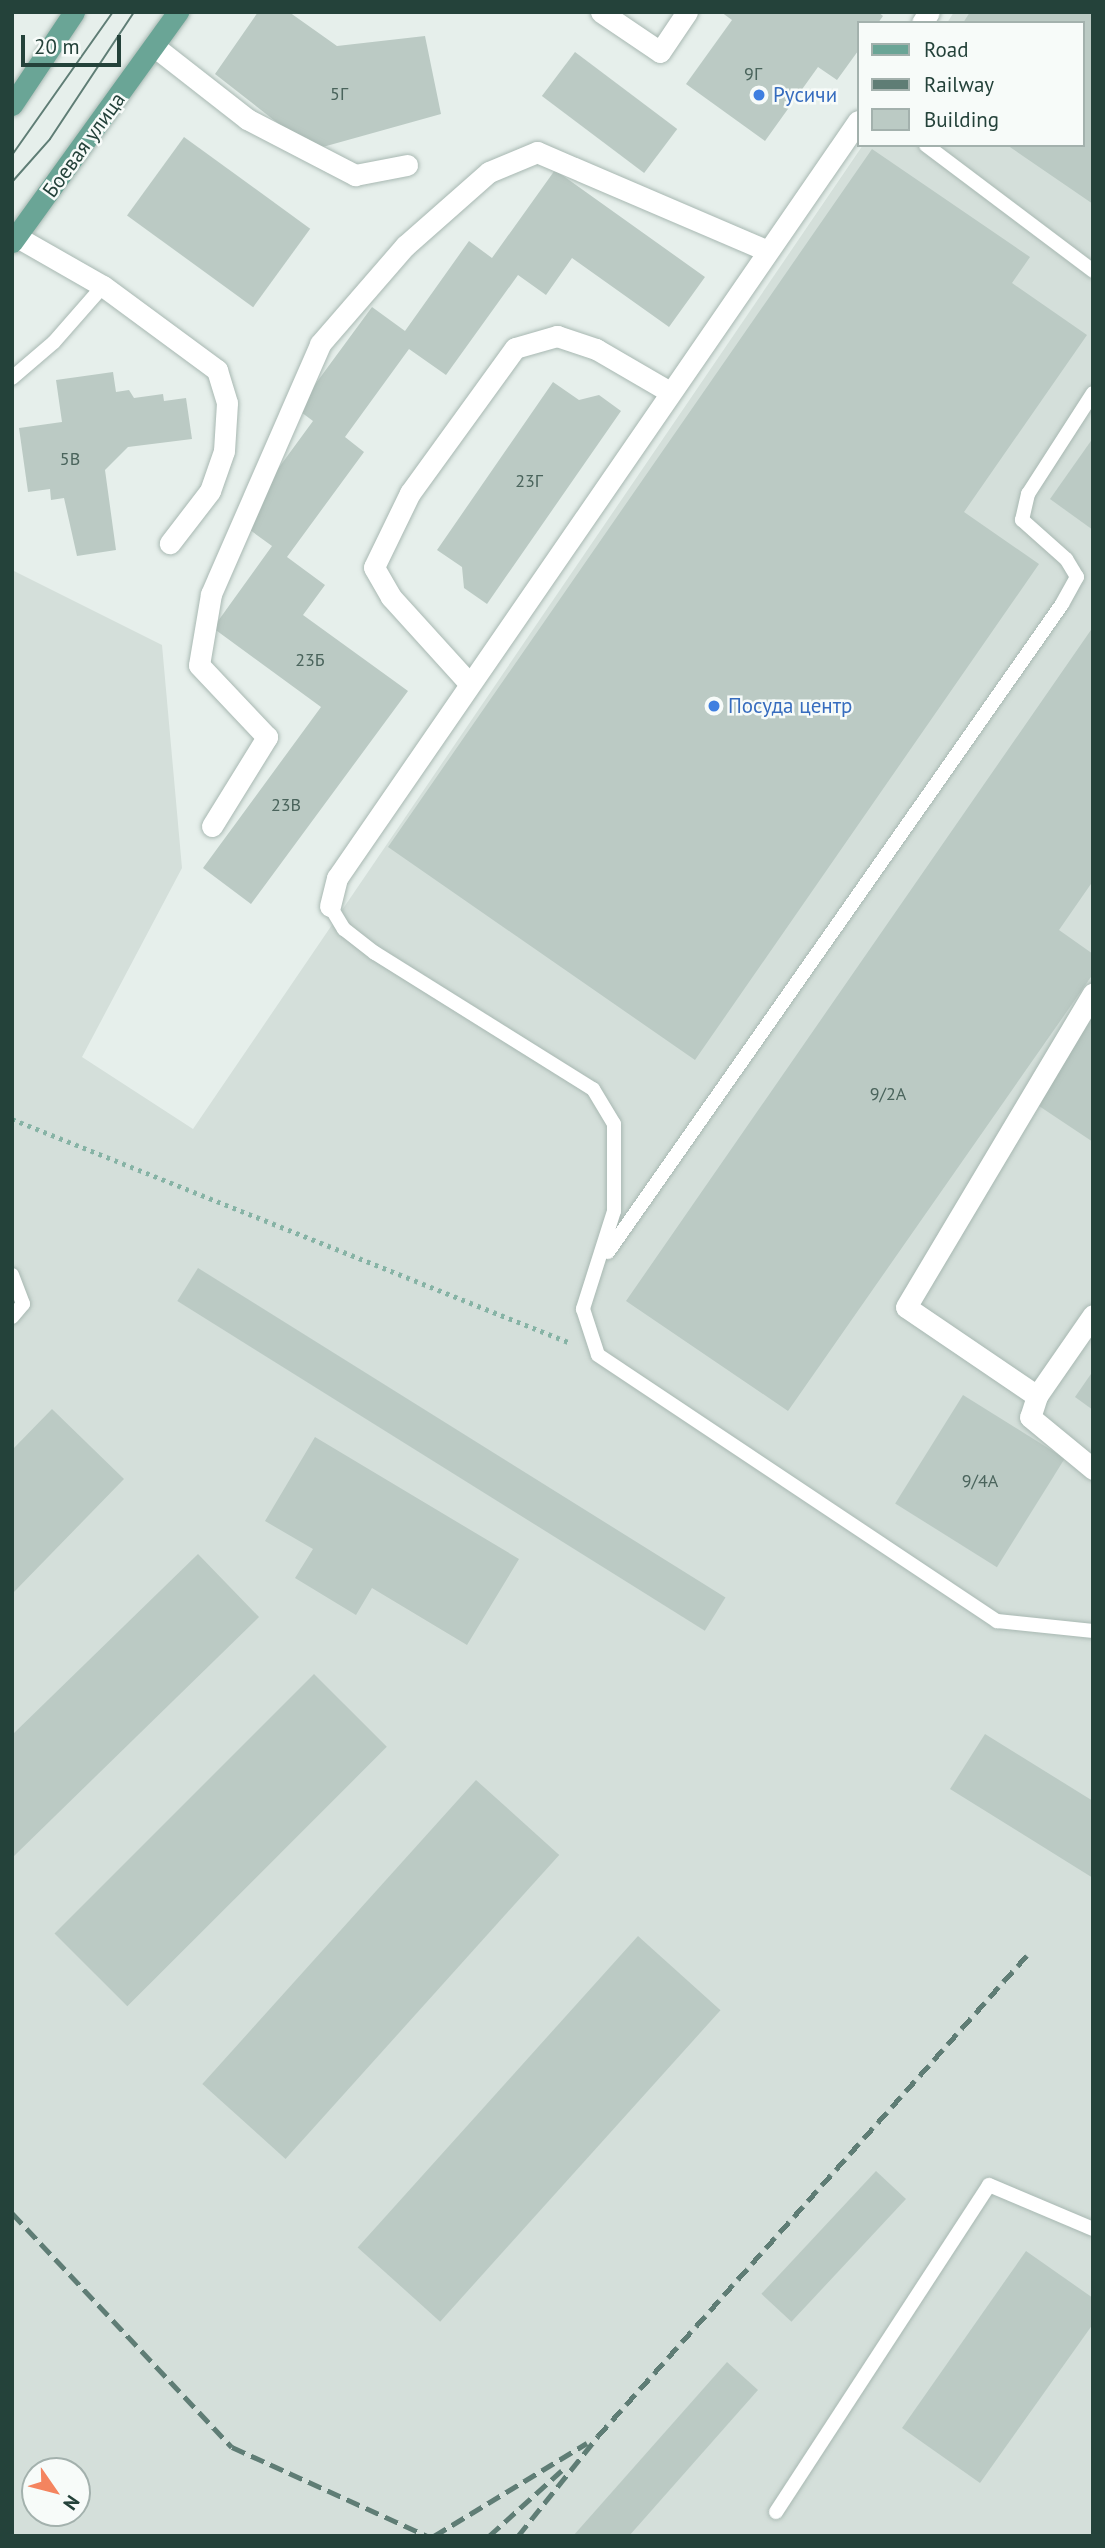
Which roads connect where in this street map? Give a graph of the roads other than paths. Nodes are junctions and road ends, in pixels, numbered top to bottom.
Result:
1 (74, 12) edge
2 (178, 12) edge
3 (601, 12) edge
4 (687, 12) edge
5 (155, 47) junction
6 (12, 104) edge
7 (856, 124) edge
8 (929, 147) edge
9 (407, 165) dead end
10 (15, 239) edge
11 (768, 251) junction
12 (1093, 271) edge
13 (103, 286) junction
14 (12, 378) edge
15 (670, 392) junction
16 (1093, 393) edge
17 (170, 543) dead end
18 (468, 682) junction
19 (212, 826) dead end
20 (330, 906) joint
21 (1093, 993) edge
22 (604, 1258) junction
23 (12, 1275) edge
24 (1093, 1315) edge
25 (12, 1317) edge
26 (1037, 1396) junction
27 (1093, 1469) edge
28 (1093, 1631) edge
29 (1093, 2229) edge
30 (776, 2512) dead end

1 - 6 main road
2 - 5 main road, Боевая улица
3 - 4 street
5 - 9 street
5 - 10 main road, Боевая улица
7 - 11 street
8 - 12 lane
10 - 13 street
11 - 15 street
11 - 19 street
13 - 14 lane
13 - 17 street
15 - 18 street
15 - 18 street
16 - 22 lane
18 - 20 street
20 - 22 lane
21 - 26 street
22 - 28 lane
23 - 25 lane
24 - 26 street
26 - 27 street
29 - 30 lane

